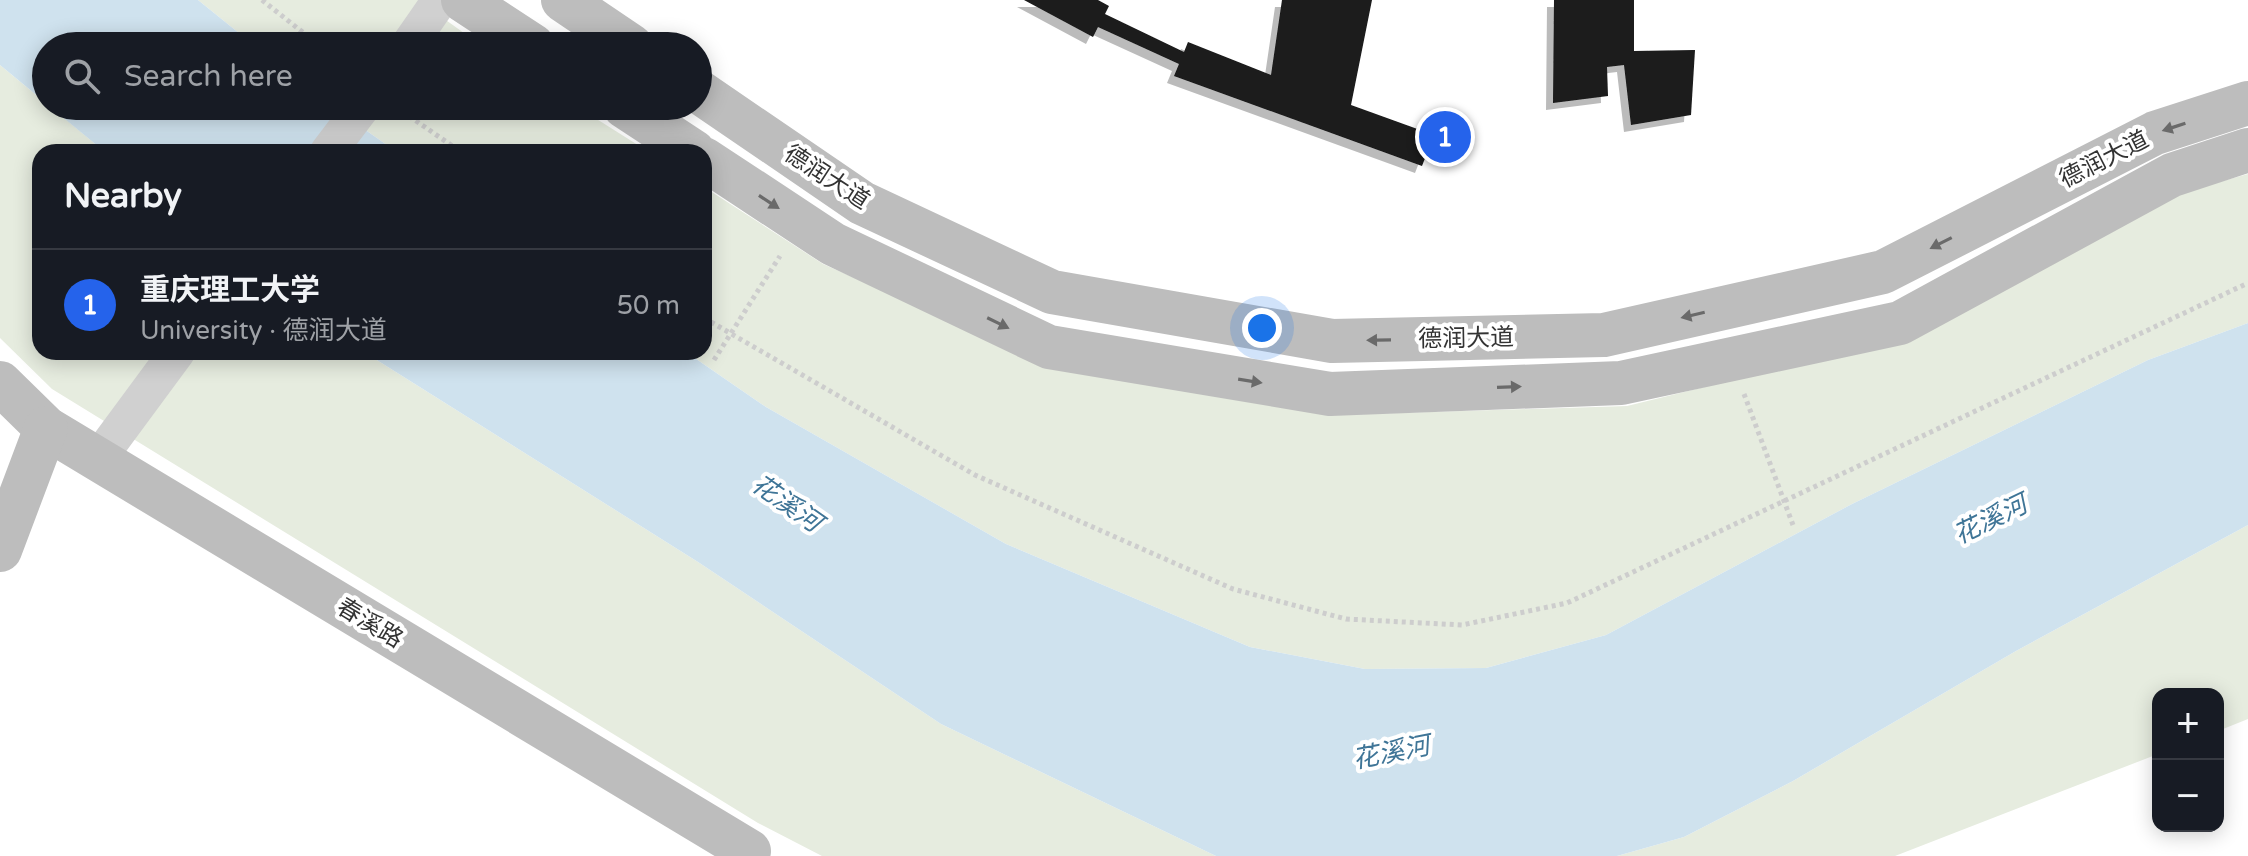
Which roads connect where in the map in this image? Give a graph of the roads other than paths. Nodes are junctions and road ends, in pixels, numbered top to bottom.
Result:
1 (440, 0) edge
2 (463, 0) edge
3 (563, 0) edge
4 (417, 32) edge
5 (512, 32) edge
6 (610, 32) edge
7 (712, 101) edge
8 (2248, 103) edge
9 (352, 120) edge
10 (645, 120) edge
11 (334, 144) edge
12 (682, 144) edge
13 (2248, 150) edge
14 (712, 164) edge
15 (171, 360) edge
16 (0, 383) edge
17 (46, 428) junction
18 (98, 459) junction
19 (0, 550) edge
20 (749, 851) dead end

1 - 4 street
2 - 5 main road
3 - 6 main road
8 -> 7 main road, 德润大道
9 - 11 street
10 - 12 main road
14 -> 13 main road, 德润大道
15 - 18 street
16 - 17 main road, 春溪路
17 - 18 main road, 春溪路
17 - 19 main road
18 - 20 main road, 春溪路

